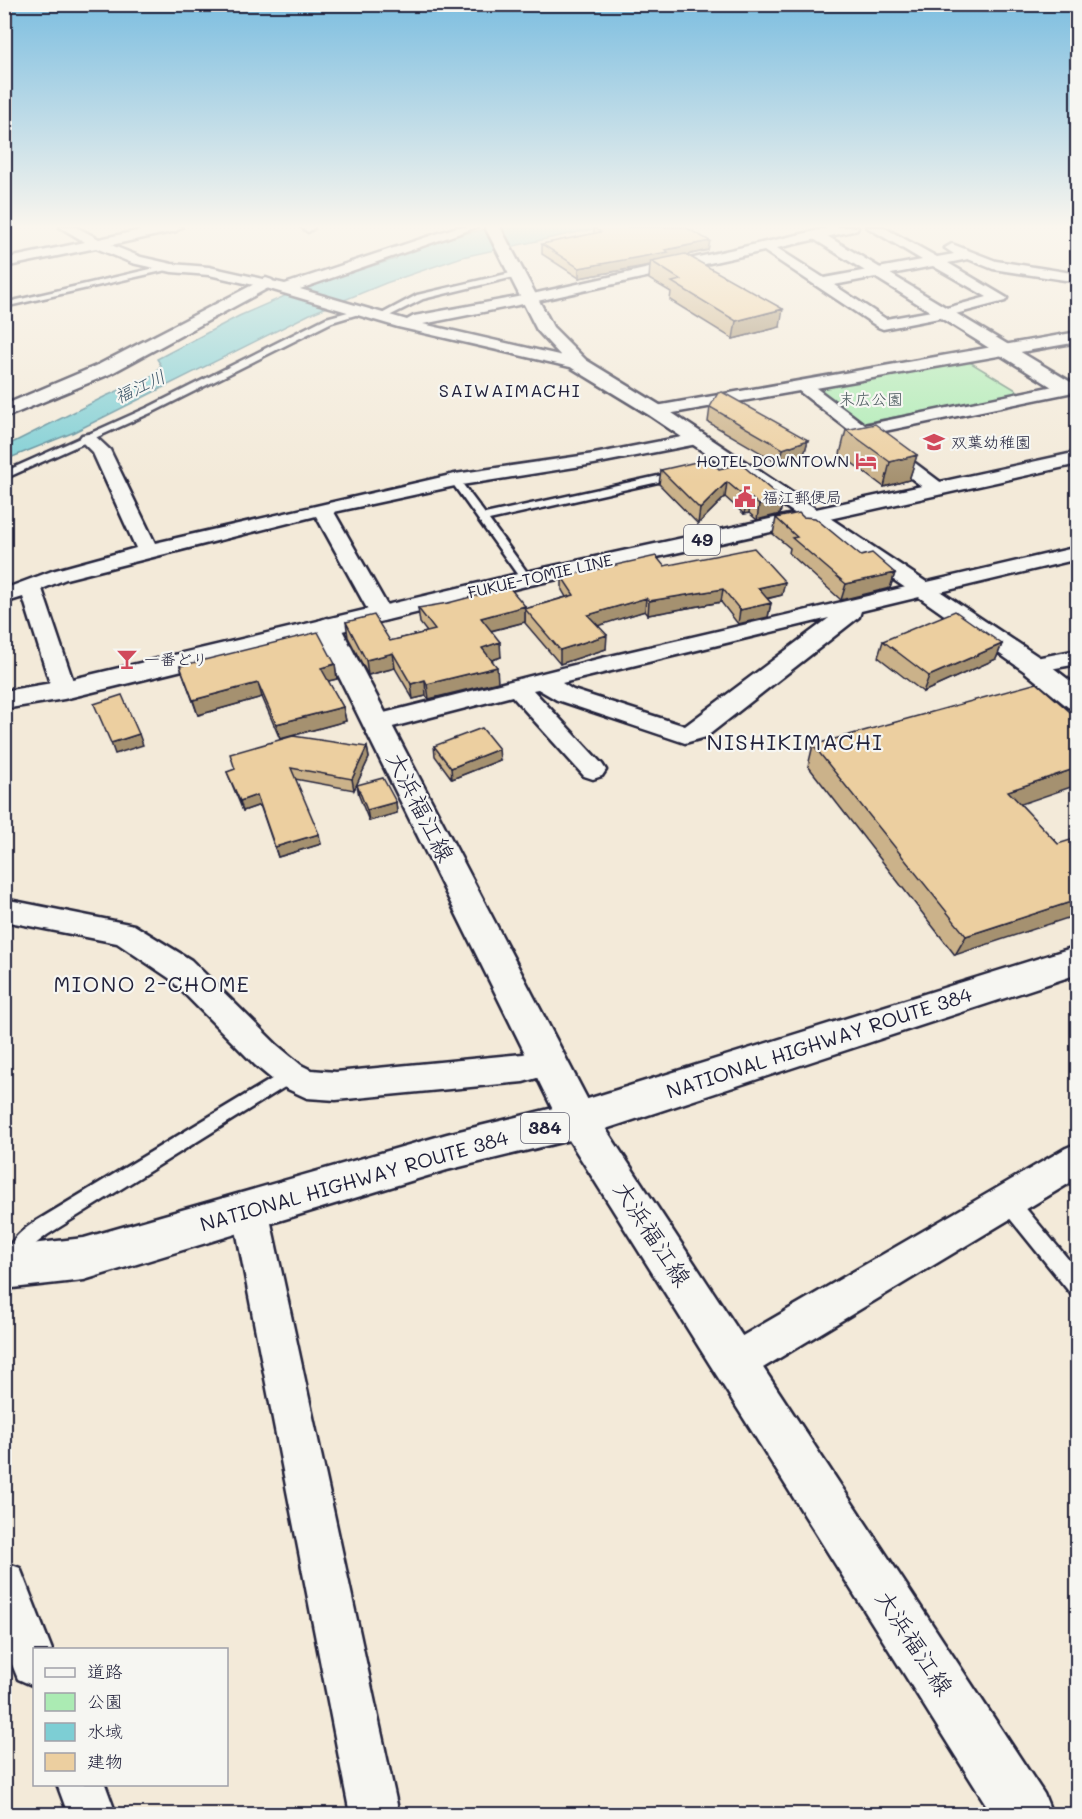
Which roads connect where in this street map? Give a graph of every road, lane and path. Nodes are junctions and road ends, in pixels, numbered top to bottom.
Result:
1 (212, 312) edge
2 (350, 312) edge
3 (361, 312) edge
4 (390, 312) edge
5 (464, 312) edge
6 (535, 312) edge
7 (866, 312) edge
8 (948, 312) edge
9 (944, 313) junction
10 (380, 317) junction
11 (403, 324) junction
12 (1077, 337) edge
13 (1006, 350) junction
14 (579, 364) junction
15 (802, 385) junction
16 (1074, 389) edge
17 (656, 411) junction
18 (4, 412) edge
19 (859, 431) junction
20 (697, 439) junction
21 (88, 440) junction
22 (1077, 458) edge
23 (731, 463) junction
24 (18, 471) junction
25 (4, 476) edge
26 (455, 480) junction
27 (936, 488) junction
28 (4, 489) edge
29 (322, 509) junction
30 (812, 516) junction
31 (482, 518) junction
32 (148, 550) junction
33 (1077, 553) edge
34 (526, 579) junction
35 (32, 587) junction
36 (925, 590) junction
37 (4, 597) edge
38 (860, 605) junction
39 (381, 614) junction
40 (327, 626) junction
41 (1077, 657) edge
42 (1033, 665) junction
43 (542, 681) junction
44 (517, 687) junction
45 (64, 690) junction
46 (4, 700) edge
47 (1077, 701) edge
48 (377, 723) junction
49 (593, 770) dead end
50 (4, 910) edge
51 (1077, 960) edge
52 (550, 1061) junction
53 (290, 1075) junction
54 (578, 1120) junction
55 (1077, 1159) edge
56 (1006, 1199) junction
57 (250, 1209) junction
58 (8, 1268) edge
59 (1077, 1287) edge
60 (734, 1363) junction
61 (4, 1584) edge
62 (33, 1660) edge
63 (81, 1786) edge
64 (92, 1815) edge
65 (375, 1815) edge
66 (1024, 1815) edge

1 - 18 main road
2 - 21 lane
3 - 10 street
4 - 10 lane
5 - 11 street
6 - 14 main road
7 - 9 street
8 - 9 street
9 - 13 main road
10 - 11 street
11 - 14 street
12 - 13 street
13 - 15 street
13 - 16 main road
14 - 17 main road
15 - 17 street
15 - 19 street
16 - 19 street
17 - 20 main road
19 - 27 street
20 - 23 main road
20 - 26 street
21 - 24 lane
21 - 32 street
22 - 27 main road, FUKUE-TOMIE LINE / 49
23 - 30 main road
23 - 31 lane
24 - 25 lane
24 - 28 lane
26 - 29 street
26 - 31 lane
27 - 30 main road, FUKUE-TOMIE LINE / 49
29 - 32 street
29 - 39 street
30 - 34 main road, FUKUE-TOMIE LINE / 49
30 - 36 main road
31 - 34 lane
32 - 35 street
33 - 36 street
34 - 39 main road, FUKUE-TOMIE LINE / 49
35 - 37 street
35 - 45 street
36 - 38 street
36 - 42 main road
38 - 43 street
38 - 43 street
39 - 40 main road, FUKUE-TOMIE LINE / 49
40 - 45 main road, FUKUE-TOMIE LINE / 49
40 - 48 main road, 大浜福江線
41 - 42 street
42 - 47 main road
43 - 44 street
44 - 48 street
44 - 49 street
45 - 46 main road, FUKUE-TOMIE LINE / 49
48 - 52 main road, 大浜福江線
50 - 53 street
51 - 54 main road, NATIONAL HIGHWAY ROUTE 384 / 384
52 - 53 street
52 - 54 main road, 大浜福江線
53 - 58 lane
54 - 57 main road, NATIONAL HIGHWAY ROUTE 384 / 384
54 - 60 main road, 大浜福江線
55 - 56 street
56 - 59 lane
56 - 60 street
57 - 58 main road, NATIONAL HIGHWAY ROUTE 384 / 384
57 - 65 street
60 - 66 main road, 大浜福江線
61 - 62 street
63 - 64 street

